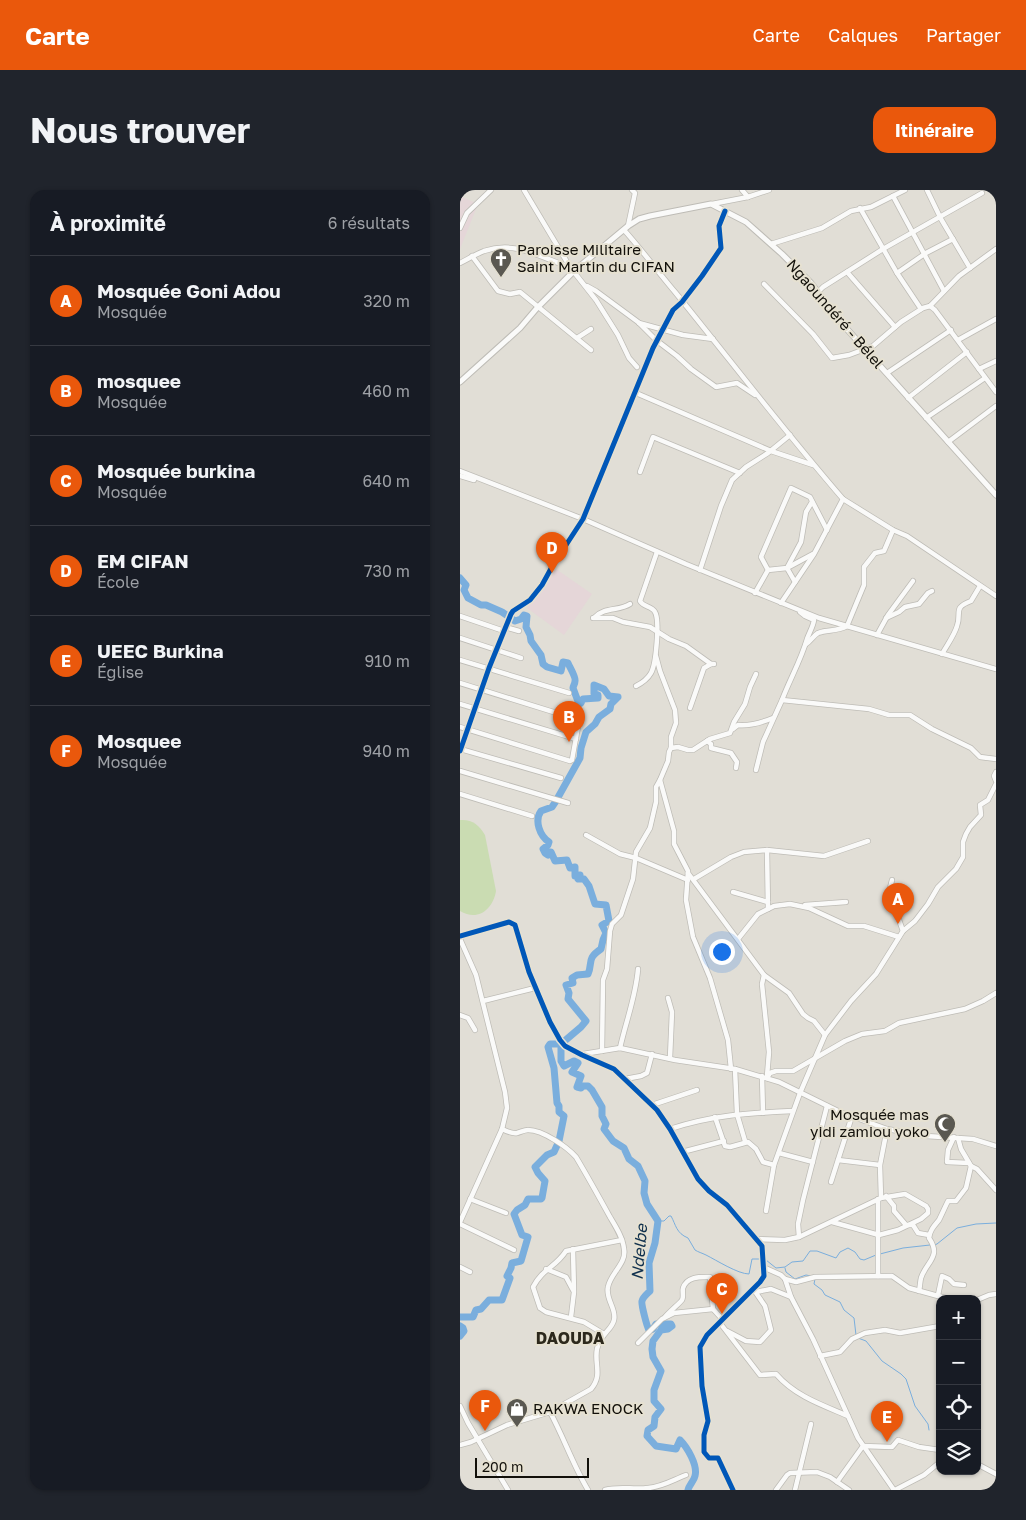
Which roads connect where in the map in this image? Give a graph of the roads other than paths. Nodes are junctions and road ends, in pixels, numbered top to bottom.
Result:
1 (491, 190) edge
2 (524, 190) edge
3 (742, 190) edge
4 (769, 190) edge
5 (905, 190) edge
6 (927, 190) edge
7 (634, 191) edge
8 (982, 193) dead end
9 (893, 196) junction
10 (748, 198) junction
11 (711, 204) junction
12 (860, 208) junction
13 (725, 211) junction
14 (940, 217) junction
15 (460, 228) edge
16 (626, 228) junction
17 (913, 232) junction
18 (953, 239) junction
19 (771, 244) junction
20 (884, 248) junction
21 (996, 249) edge
22 (924, 254) junction
23 (472, 256) junction
24 (460, 262) edge
25 (970, 268) junction
26 (572, 269) junction
27 (847, 272) junction
28 (897, 273) junction
29 (764, 284) dead end
30 (587, 286) junction
31 (944, 291) junction
32 (818, 292) junction
33 (682, 301) junction
34 (930, 306) junction
35 (538, 308) junction
36 (922, 309) junction
37 (996, 319) edge
38 (638, 322) junction
39 (895, 327) junction
40 (591, 329) dead end
41 (663, 330) junction
42 (951, 330) junction
43 (577, 338) junction
44 (713, 339) junction
45 (958, 340) junction
46 (657, 341) junction
47 (865, 349) junction
48 (591, 350) dead end
49 (967, 352) junction
50 (996, 361) edge
51 (637, 367) dead end
52 (979, 369) junction
53 (887, 373) junction
54 (985, 378) junction
55 (460, 382) edge
56 (996, 392) edge
57 (636, 393) junction
58 (758, 397) junction
59 (908, 398) junction
60 (996, 406) edge
61 (926, 418) junction
62 (790, 435) junction
63 (948, 442) junction
64 (771, 451) junction
65 (814, 465) junction
66 (460, 471) edge
67 (640, 472) dead end
68 (740, 473) junction
69 (460, 476) edge
70 (482, 481) junction
71 (996, 495) edge
72 (843, 499) junction
73 (812, 502) junction
74 (583, 519) junction
75 (827, 530) junction
76 (893, 530) junction
77 (657, 552) junction
78 (814, 554) junction
79 (787, 568) junction
80 (700, 570) junction
81 (768, 570) junction
82 (913, 581) dead end
83 (795, 582) junction
84 (980, 586) junction
85 (932, 591) dead end
86 (755, 593) junction
87 (996, 596) edge
88 (781, 603) junction
89 (630, 604) dead end
90 (797, 609) junction
91 (460, 616) edge
92 (886, 618) junction
93 (847, 626) junction
94 (505, 629) junction
95 (657, 630) junction
96 (519, 631) dead end
97 (877, 635) junction
98 (460, 638) edge
99 (806, 644) junction
100 (496, 650) junction
101 (942, 654) junction
102 (656, 656) junction
103 (521, 658) dead end
104 (460, 660) edge
105 (490, 668) junction
106 (996, 669) edge
107 (756, 674) dead end
108 (460, 682) edge
109 (636, 686) dead end
110 (482, 690) junction
111 (569, 693) dead end
112 (782, 700) junction
113 (460, 704) edge
114 (690, 708) dead end
115 (475, 709) junction
116 (773, 718) junction
117 (460, 726) edge
118 (468, 729) junction
119 (733, 729) junction
120 (576, 739) junction
121 (707, 741) junction
122 (671, 748) junction
123 (460, 750) edge
124 (996, 759) edge
125 (736, 768) dead end
126 (756, 770) dead end
127 (460, 771) edge
128 (996, 772) edge
129 (561, 778) dead end
130 (660, 780) junction
131 (996, 782) edge
132 (460, 794) edge
133 (568, 803) dead end
134 (532, 816) dead end
135 (586, 835) dead end
136 (868, 841) dead end
137 (767, 850) junction
138 (636, 858) junction
139 (688, 871) junction
140 (694, 879) junction
141 (688, 880) junction
142 (892, 880) dead end
143 (733, 892) dead end
144 (768, 902) junction
145 (846, 902) dead end
146 (798, 906) junction
147 (768, 908) junction
148 (903, 931) junction
149 (899, 937) junction
150 (460, 938) edge
151 (738, 939) junction
152 (638, 969) dead end
153 (764, 975) junction
154 (535, 988) junction
155 (996, 993) edge
156 (668, 998) dead end
157 (483, 1002) junction
158 (460, 1015) edge
159 (475, 1030) dead end
160 (825, 1035) junction
161 (620, 1048) junction
162 (602, 1051) junction
163 (652, 1054) junction
164 (582, 1055) junction
165 (670, 1058) junction
166 (814, 1060) junction
167 (734, 1069) junction
168 (764, 1077) junction
169 (624, 1079) junction
170 (697, 1090) dead end
171 (800, 1093) junction
172 (652, 1105) junction
173 (827, 1106) junction
174 (793, 1112) junction
175 (763, 1113) junction
176 (737, 1114) junction
177 (852, 1116) junction
178 (715, 1117) junction
179 (502, 1129) junction
180 (670, 1129) junction
181 (887, 1129) junction
182 (956, 1137) junction
183 (724, 1141) junction
184 (746, 1141) junction
185 (996, 1145) edge
186 (682, 1152) junction
187 (779, 1153) junction
188 (838, 1160) junction
189 (812, 1162) junction
190 (970, 1164) junction
191 (774, 1166) junction
192 (880, 1166) junction
193 (831, 1182) dead end
194 (996, 1190) edge
195 (882, 1198) junction
196 (470, 1199) junction
197 (766, 1211) dead end
198 (506, 1213) dead end
199 (831, 1222) junction
200 (460, 1223) edge
201 (906, 1225) junction
202 (879, 1235) junction
203 (929, 1235) junction
204 (799, 1237) junction
205 (757, 1239) junction
206 (622, 1240) junction
207 (574, 1249) junction
208 (514, 1250) dead end
209 (763, 1262) junction
210 (460, 1267) edge
211 (546, 1269) junction
212 (470, 1272) dead end
213 (878, 1276) junction
214 (785, 1278) junction
215 (964, 1285) dead end
216 (755, 1291) junction
217 (920, 1291) junction
218 (574, 1292) junction
219 (996, 1294) edge
220 (938, 1295) joint
221 (792, 1297) junction
222 (981, 1298) edge
223 (713, 1308) junction
224 (665, 1317) junction
225 (571, 1318) junction
226 (722, 1322) junction
227 (936, 1327) edge
228 (724, 1328) junction
229 (604, 1334) junction
230 (638, 1342) dead end
231 (820, 1356) junction
232 (460, 1406) edge
233 (550, 1412) junction
234 (848, 1416) junction
235 (810, 1424) dead end
236 (477, 1438) junction
237 (460, 1445) edge
238 (863, 1446) junction
239 (936, 1449) edge
240 (936, 1465) edge
241 (981, 1466) edge
242 (800, 1472) junction
243 (996, 1474) edge
244 (686, 1475) dead end
245 (837, 1482) junction
246 (508, 1490) edge
247 (588, 1490) edge
248 (605, 1490) edge
249 (733, 1490) edge
250 (776, 1490) edge
251 (795, 1490) edge
252 (849, 1490) edge
253 (895, 1490) edge

1 - 15 street
2 - 26 street
3 - 10 street
4 - 10 street
5 - 9 street
6 - 14 street
7 - 16 street
8 - 14 street
9 - 12 street
9 - 17 street
10 - 11 street
11 - 13 main road, Ngaoundéré - Bélel
11 - 16 main road
12 - 19 street
12 - 20 street
13 - 19 main road, Ngaoundéré - Bélel
13 - 33 street
14 - 17 street
14 - 18 street
16 - 26 main road
16 - 33 street
17 - 20 street
17 - 22 street
18 - 22 street
18 - 25 street
19 - 32 main road, Ngaoundéré - Bélel
20 - 27 street
20 - 28 street
21 - 25 street
22 - 28 street
22 - 31 street
23 - 24 street
23 - 26 street
23 - 35 street
25 - 31 street
26 - 30 street
26 - 35 main road
27 - 32 street
27 - 39 street
28 - 36 street
29 - 47 street
30 - 38 street
30 - 51 street
31 - 34 street
32 - 47 main road, Ngaoundéré - Bélel
33 - 41 street
33 - 44 street
34 - 36 street
34 - 42 street
35 - 43 street
35 - 55 main road
36 - 39 street
37 - 45 street
38 - 41 street
38 - 46 street
39 - 47 street
40 - 43 street
41 - 44 street
41 - 46 street
42 - 45 street
42 - 53 street
43 - 48 street
44 - 58 street
45 - 49 street
46 - 57 street
46 - 58 street
47 - 53 main road, Ngaoundéré - Bélel
49 - 52 street
49 - 59 street
50 - 52 street
52 - 54 street
53 - 59 main road, Ngaoundéré - Bélel
54 - 56 street
54 - 61 street
57 - 64 street
57 - 74 street
58 - 62 street
59 - 61 main road, Ngaoundéré - Bélel
60 - 63 street
61 - 63 main road, Ngaoundéré - Bélel
62 - 64 street
62 - 65 street
63 - 71 main road, Ngaoundéré - Bélel
64 - 65 street
64 - 68 street
65 - 72 street
66 - 70 street
67 - 68 street
68 - 80 street
69 - 70 street
70 - 74 street
72 - 75 street
72 - 76 street
73 - 75 street
73 - 79 street
73 - 81 street
74 - 77 street
74 - 94 street
75 - 78 street
76 - 84 street
76 - 93 street
77 - 80 street
77 - 95 street
78 - 79 street
78 - 83 street
79 - 81 street
79 - 83 street
80 - 86 street
81 - 86 street
82 - 92 street
83 - 88 street
84 - 87 street
84 - 101 street
85 - 92 street
86 - 88 street
88 - 90 street
89 - 95 street
90 - 93 street
90 - 99 street
91 - 94 street
92 - 97 street
93 - 97 street
93 - 99 street
94 - 96 street
94 - 100 street
95 - 102 street
95 - 114 street
97 - 101 street
98 - 100 street
99 - 112 street
100 - 103 street
100 - 105 street
101 - 106 street
102 - 109 street
102 - 122 street
104 - 105 street
105 - 110 street
105 - 111 street
107 - 119 street
108 - 110 street
110 - 115 street
110 - 120 street
112 - 116 street
112 - 124 street
113 - 115 street
115 - 118 street
115 - 120 street
116 - 119 street
116 - 126 street
117 - 118 street
118 - 120 street
118 - 123 street
119 - 121 street
121 - 122 street
121 - 125 street
122 - 130 street
123 - 129 street
127 - 133 street
128 - 131 street
130 - 138 street
130 - 139 street
131 - 148 street
132 - 134 street
135 - 138 street
136 - 137 street
137 - 140 street
137 - 144 street
138 - 141 street
138 - 162 street
139 - 140 street
139 - 141 street
140 - 151 street
141 - 167 street
142 - 148 street
143 - 144 street
144 - 147 street
145 - 146 street
146 - 147 street
146 - 149 street
147 - 151 street
148 - 149 street
149 - 160 street
150 - 154 street
150 - 157 street
151 - 153 street
152 - 161 street
153 - 160 street
153 - 168 street
154 - 157 street
154 - 164 street
155 - 166 street
156 - 165 street
157 - 179 street
158 - 159 street
160 - 166 street
161 - 162 street
161 - 163 street
162 - 164 street
163 - 165 street
163 - 169 street
164 - 169 street
165 - 167 street
166 - 168 street
166 - 171 street
167 - 168 street
167 - 176 street
168 - 171 street
168 - 175 street
169 - 172 street
170 - 172 street
171 - 173 street
171 - 174 street
172 - 180 street
173 - 177 street
173 - 189 street
174 - 175 street
174 - 187 street
175 - 176 street
176 - 178 street
176 - 184 street
177 - 181 street
177 - 188 street
178 - 180 street
178 - 183 street
179 - 196 street
179 - 206 street
180 - 186 street
181 - 182 street
181 - 192 street
182 - 185 street
182 - 190 street
182 - 190 street
183 - 184 street
183 - 186 street
184 - 191 street
186 - 205 street
187 - 189 street
187 - 191 street
188 - 192 street
188 - 193 street
189 - 204 street
190 - 194 street
190 - 203 street
191 - 197 street
192 - 195 street
195 - 199 street
195 - 201 street
195 - 201 street
195 - 202 street
196 - 198 street
196 - 200 street
199 - 202 street
199 - 204 street
200 - 208 street
201 - 202 street
201 - 203 street
202 - 213 street
203 - 217 street
204 - 205 street
205 - 209 street
206 - 207 street
206 - 229 street
207 - 211 street
207 - 218 street
209 - 214 street
209 - 216 street
210 - 212 street
211 - 218 street
211 - 225 street
213 - 214 street
213 - 217 street
214 - 221 street
215 - 220 street
216 - 221 street
216 - 226 street
216 - 228 street
217 - 220 street
218 - 225 street
219 - 222 street
221 - 231 street
223 - 224 street
223 - 224 street
223 - 226 street
224 - 230 street
225 - 229 street
226 - 228 street
226 - 249 street
227 - 231 street
228 - 234 street
229 - 233 street
231 - 234 street
232 - 236 street
233 - 236 street
233 - 247 street
234 - 238 street
235 - 242 street
236 - 237 street
236 - 246 street
238 - 239 street
238 - 245 street
238 - 253 street
240 - 253 street
241 - 243 street
242 - 245 street
242 - 250 street
242 - 251 street
244 - 248 street
245 - 252 street

